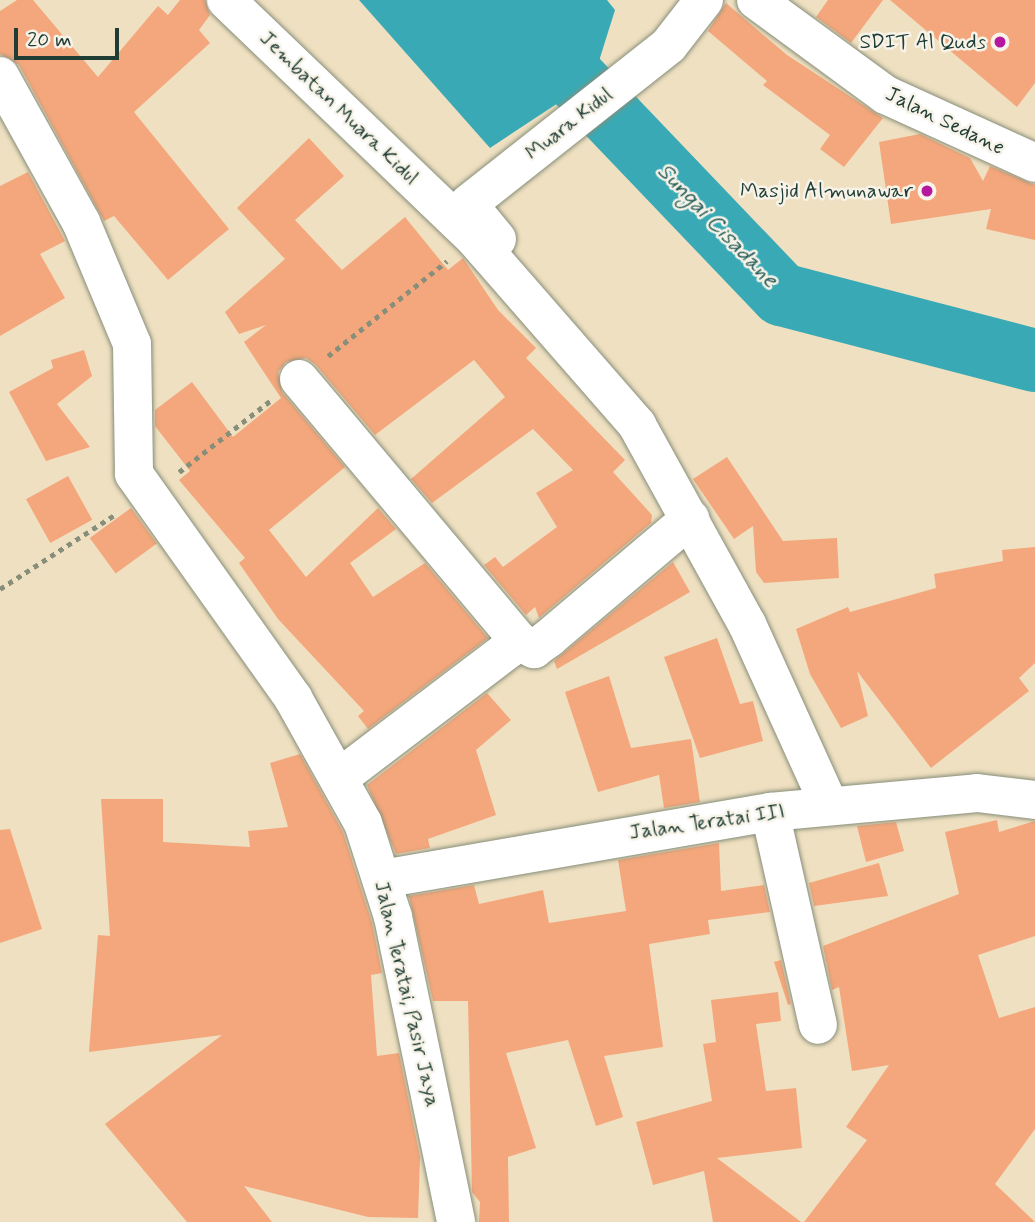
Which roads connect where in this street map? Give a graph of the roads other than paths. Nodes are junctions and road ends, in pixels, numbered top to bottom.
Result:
1 (226, 0) edge
2 (704, 0) edge
3 (756, 0) edge
4 (0, 76) edge
5 (1035, 163) edge
6 (465, 220) junction
7 (299, 379) road end
8 (691, 519) junction
9 (520, 642) junction
10 (340, 778) junction
11 (1035, 800) edge
12 (829, 805) junction
13 (770, 812) junction
14 (382, 879) junction
15 (818, 1025) dead end
16 (456, 1222) edge

1 - 6 street, Jembatan Muara Kidul
2 - 6 street, Muara Kidul
3 - 5 street, Jalan Sedane
4 - 10 street, Jalan Teratai, Pasir Jaya
6 - 8 street, Jembatan Muara Kidul
7 - 9 street
8 - 9 street
8 - 12 street
9 - 10 street
10 - 14 street, Jalan Teratai, Pasir Jaya
11 - 12 street, Jalan Teratai III
12 - 13 street, Jalan Teratai III
13 - 14 street, Jalan Teratai III
13 - 15 street
14 - 16 street, Jalan Teratai, Pasir Jaya

